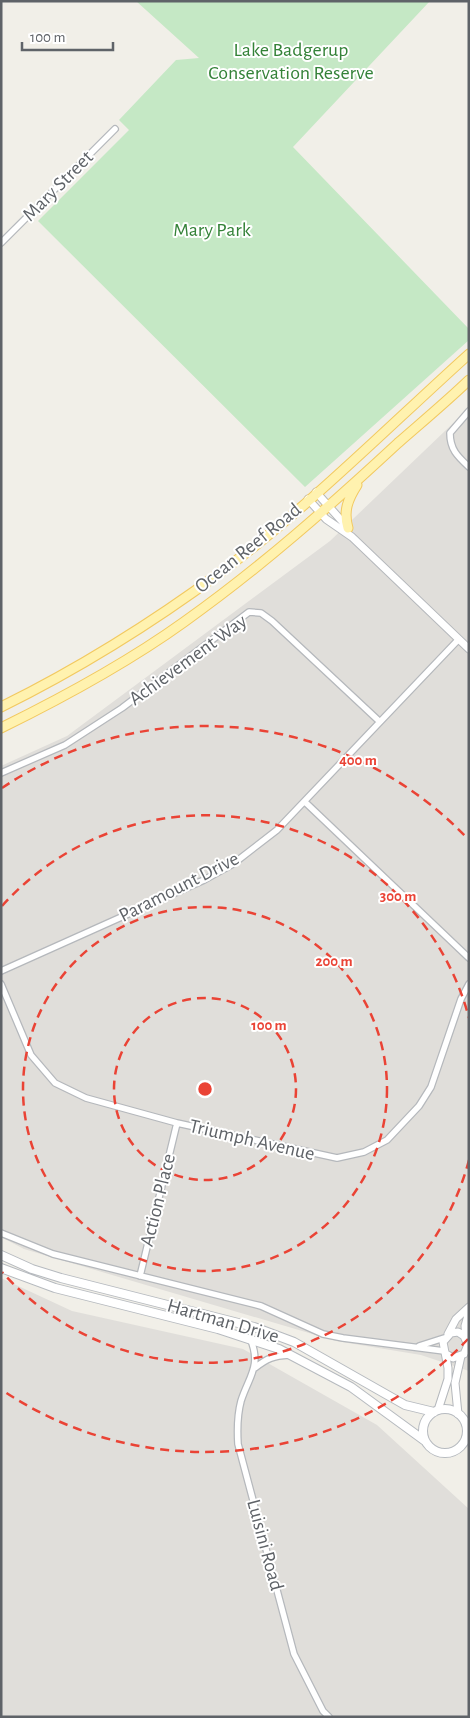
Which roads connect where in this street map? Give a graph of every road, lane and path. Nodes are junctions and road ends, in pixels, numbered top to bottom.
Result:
1 (115, 128) dead end
2 (1, 243) edge
3 (469, 354) edge
4 (469, 380) edge
5 (469, 411) edge
6 (469, 467) edge
7 (368, 471) junction
8 (316, 492) junction
9 (308, 499) junction
10 (324, 511) junction
11 (348, 528) junction
12 (352, 537) junction
13 (458, 640) junction
14 (469, 649) edge
15 (1, 707) edge
16 (379, 721) junction
17 (1, 728) edge
18 (1, 773) edge
19 (305, 802) junction
20 (469, 958) edge
21 (1, 971) edge
22 (1, 984) edge
23 (469, 984) edge
24 (177, 1123) junction
25 (1, 1233) edge
26 (1, 1255) edge
27 (1, 1268) edge
28 (140, 1276) junction
29 (469, 1307) edge
30 (469, 1312) edge
31 (446, 1336) junction
32 (250, 1338) junction
33 (468, 1341) edge
34 (414, 1347) junction
35 (445, 1352) junction
36 (293, 1355) junction
37 (464, 1355) edge
38 (255, 1368) junction
39 (436, 1411) junction
40 (463, 1417) edge
41 (425, 1441) junction
42 (469, 1445) edge
43 (457, 1449) junction
44 (329, 1717) edge

1 - 2 street, Mary Street
3 - 8 main road, Ocean Reef Road
4 - 7 main road, Ocean Reef Road
5 - 6 street
7 - 10 main road, Ocean Reef Road
7 - 11 main road
8 - 9 main road, Ocean Reef Road
8 - 10 street
9 - 10 street
9 - 15 main road, Ocean Reef Road
10 - 11 street
10 - 12 street
10 - 17 main road, Ocean Reef Road
11 - 12 street
12 - 13 street
13 - 14 street
13 - 16 street, Paramount Drive
16 - 18 street, Achievement Way
16 - 19 street, Paramount Drive
19 - 20 street
19 - 21 street, Paramount Drive
22 - 24 street, Triumph Avenue
23 - 24 street, Triumph Avenue
24 - 28 street, Action Place
25 - 28 street
26 - 39 main road, Hartman Drive
27 - 32 main road, Hartman Drive
28 - 34 street
29 - 31 street
30 - 33 street
31 - 33 street
31 - 34 street
31 - 35 street
32 - 36 main road, Hartman Drive
32 - 38 street, Luisini Road
33 - 37 street
34 - 35 street
35 - 37 street
35 - 39 street
36 - 38 street
36 - 41 main road, Hartman Drive
37 - 40 street
38 - 44 street, Luisini Road
39 - 40 main road
39 - 41 main road
40 - 43 main road
41 - 43 main road
42 - 43 main road

